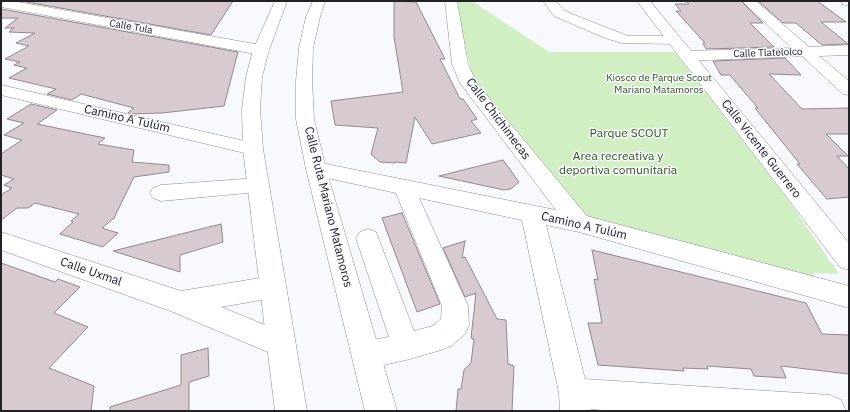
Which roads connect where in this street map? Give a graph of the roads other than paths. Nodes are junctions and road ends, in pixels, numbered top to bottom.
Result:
1 (281, 1) edge
2 (319, 1) edge
3 (450, 1) edge
4 (550, 1) edge
5 (643, 1) edge
6 (748, 1) edge
7 (1, 4) edge
8 (674, 40) junction
9 (260, 50) junction
10 (849, 50) edge
11 (805, 52) junction
12 (686, 56) junction
13 (1, 90) edge
14 (849, 90) edge
15 (253, 149) junction
16 (316, 169) junction
17 (258, 185) junction
18 (404, 187) junction
19 (160, 193) dead end
20 (532, 214) junction
21 (579, 223) junction
22 (368, 238) dead end
23 (1, 241) edge
24 (849, 260) edge
25 (272, 287) junction
26 (849, 297) edge
27 (181, 304) junction
28 (282, 345) junction
29 (406, 347) junction
30 (366, 355) junction
31 (575, 402) edge
32 (291, 411) edge
33 (381, 411) edge
34 (830, 411) edge

1 - 9 street
2 - 16 street, Calle Ruta Mariano Matamoros
3 - 21 street, Calle Chichimecas
4 - 8 street
5 - 8 street, Calle Vicente Guerrero
6 - 11 street
7 - 9 street, Calle Tula
8 - 12 street, Calle Vicente Guerrero
9 - 15 street
10 - 11 street, Calle Tlatelolco
11 - 12 street, Calle Tlatelolco
11 - 14 street
12 - 24 street, Calle Vicente Guerrero
13 - 15 street, Camino A Tulúm
15 - 17 street
16 - 18 street, Camino A Tulúm
16 - 30 street, Calle Ruta Mariano Matamoros
17 - 19 street
17 - 25 street
18 - 20 street, Camino A Tulúm
18 - 29 street
20 - 21 street, Camino A Tulúm
20 - 31 street
21 - 26 street, Camino A Tulúm
22 - 29 street
23 - 27 street, Calle Uxmal
25 - 27 street, Calle Uxmal
25 - 28 street
27 - 28 street, Calle Uxmal
28 - 32 street
29 - 30 street
30 - 33 street, Calle Ruta Mariano Matamoros
31 - 34 street

